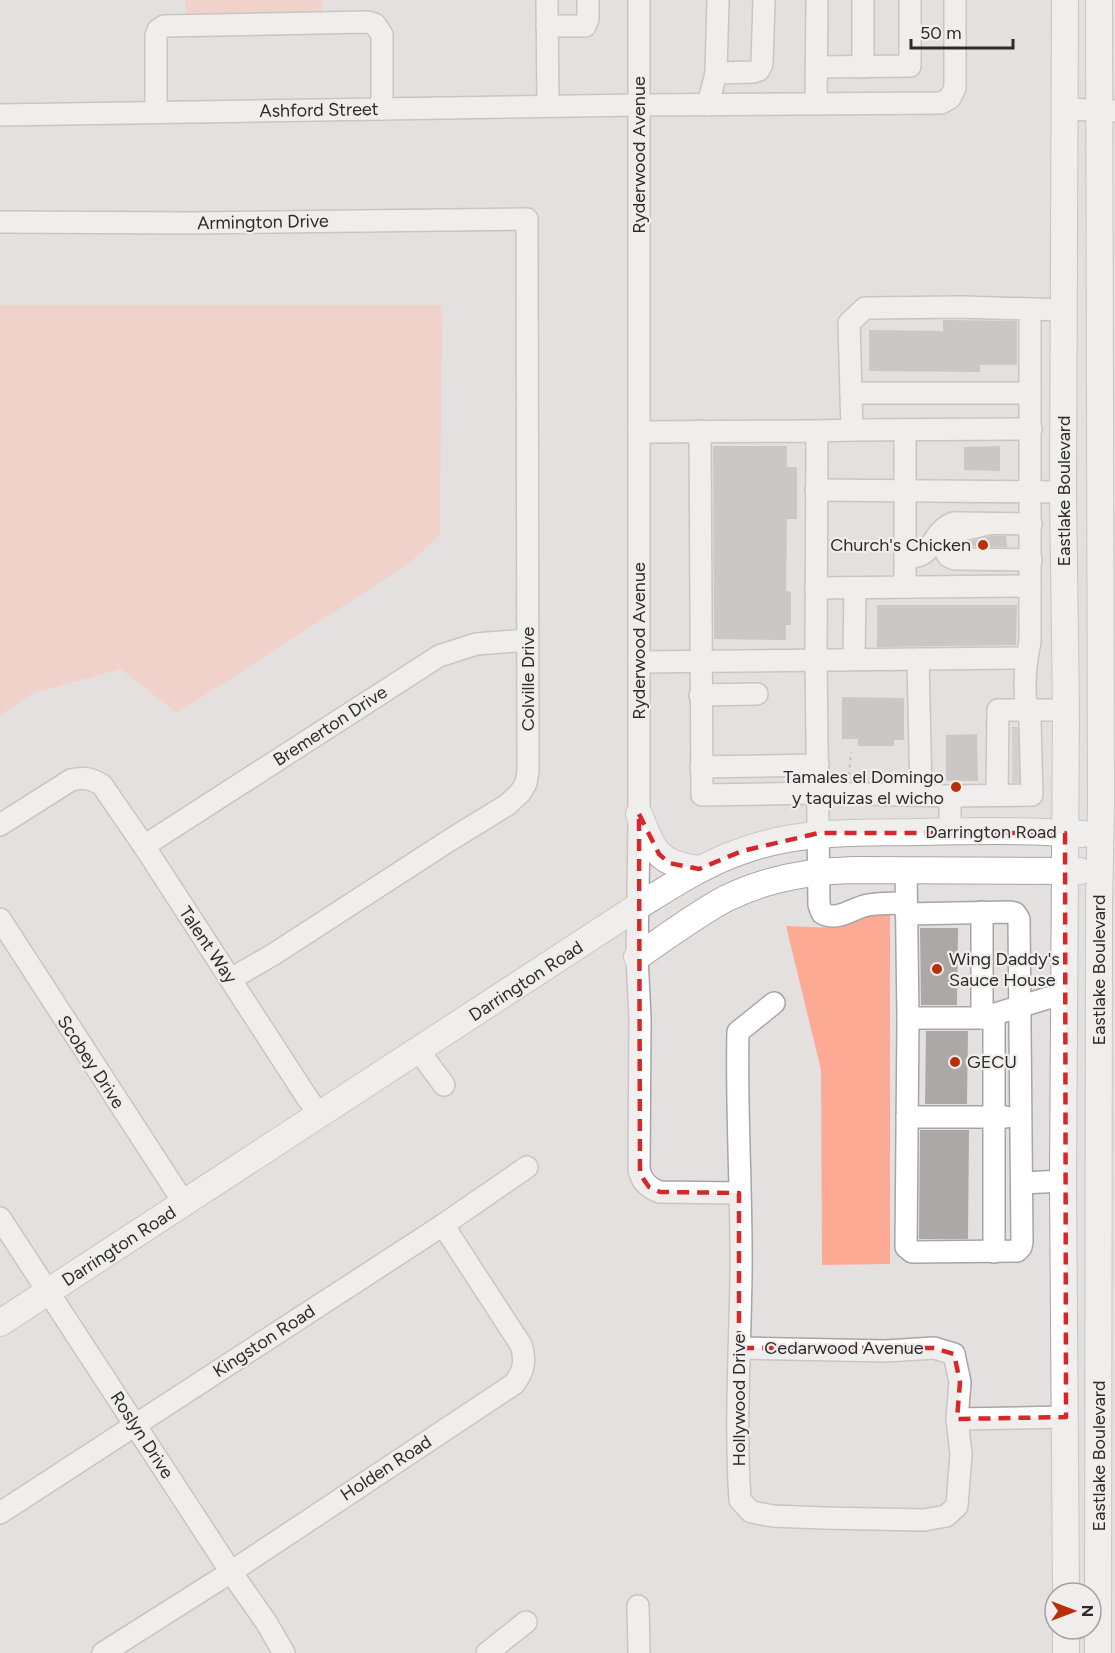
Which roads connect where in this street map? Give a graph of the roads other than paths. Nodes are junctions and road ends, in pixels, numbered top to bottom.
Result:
1 (547, 0) edge
2 (588, 0) edge
3 (639, 0) edge
4 (718, 0) edge
5 (764, 0) edge
6 (817, 0) edge
7 (863, 0) edge
8 (910, 0) edge
9 (955, 0) edge
10 (1065, 0) edge
11 (1099, 0) edge
12 (547, 26) junction
13 (816, 67) junction
14 (863, 67) junction
15 (716, 73) junction
16 (816, 104) junction
17 (639, 105) junction
18 (708, 105) junction
19 (548, 106) junction
20 (382, 109) junction
21 (1066, 109) junction
22 (1107, 110) edge
23 (156, 112) junction
24 (0, 114) edge
25 (527, 219) joint
26 (0, 222) edge
27 (1107, 247) edge
28 (1030, 309) junction
29 (1063, 310) junction
30 (852, 393) junction
31 (1030, 393) junction
32 (1031, 429) junction
33 (852, 430) junction
34 (904, 430) junction
35 (700, 431) junction
36 (817, 431) junction
37 (639, 432) junction
38 (816, 490) junction
39 (904, 491) junction
40 (1031, 492) junction
41 (1063, 492) junction
42 (1107, 492) edge
43 (988, 524) junction
44 (1031, 524) junction
45 (904, 558) junction
46 (1031, 560) junction
47 (1030, 586) junction
48 (904, 587) junction
49 (816, 588) junction
50 (855, 588) junction
51 (1107, 630) edge
52 (528, 640) junction
53 (1026, 658) junction
54 (854, 659) junction
55 (918, 659) junction
56 (816, 660) junction
57 (700, 661) junction
58 (639, 662) junction
59 (700, 694) junction
60 (757, 694) dead end
61 (1027, 710) junction
62 (1066, 710) junction
63 (1017, 756) junction
64 (818, 765) junction
65 (701, 767) junction
66 (819, 793) junction
67 (921, 795) junction
68 (997, 795) junction
69 (950, 796) junction
70 (639, 814) junction
71 (0, 825) edge
72 (950, 831) junction
73 (819, 833) junction
74 (1065, 833) junction
75 (1108, 836) edge
76 (144, 846) junction
77 (699, 869) junction
78 (906, 870) junction
79 (819, 871) junction
80 (1064, 871) junction
81 (1107, 872) edge
82 (637, 907) junction
83 (906, 909) junction
84 (982, 912) junction
85 (0, 919) edge
86 (637, 957) junction
87 (231, 979) junction
88 (1064, 998) junction
89 (774, 1003) dead end
90 (1020, 1007) junction
91 (988, 1016) junction
92 (908, 1018) junction
93 (419, 1051) junction
94 (444, 1086) dead end
95 (320, 1115) junction
96 (907, 1117) junction
97 (994, 1117) junction
98 (1021, 1117) junction
99 (527, 1167) dead end
100 (1098, 1179) junction
101 (1063, 1180) junction
102 (1022, 1182) junction
103 (739, 1193) junction
104 (184, 1203) junction
105 (0, 1218) edge
106 (443, 1225) junction
107 (994, 1252) junction
108 (50, 1291) junction
109 (0, 1323) edge
110 (739, 1348) junction
111 (1107, 1416) edge
112 (1066, 1418) junction
113 (957, 1419) junction
114 (135, 1425) junction
115 (0, 1513) edge
116 (231, 1572) junction
117 (1066, 1581) edge
118 (638, 1606) dead end
119 (526, 1622) dead end
120 (103, 1653) edge
121 (284, 1653) edge
122 (487, 1653) edge
123 (639, 1653) edge
124 (1098, 1653) edge

1 - 12 street
2 - 12 street
3 - 17 street, Ryderwood Avenue
4 - 15 street
5 - 15 street
6 - 13 street
7 - 14 street
8 - 14 street
9 - 16 street, Ashford Street
10 - 21 main road, Eastlake Boulevard
11 - 22 main road, Eastlake Boulevard
12 - 19 street
13 - 14 street
13 - 16 street
15 - 18 street
16 - 18 street, Ashford Street
17 - 18 street, Ashford Street
17 - 19 street, Ashford Street
17 - 37 street, Ryderwood Avenue
19 - 20 street, Ashford Street
20 - 23 street, Ashford Street
20 - 23 street
21 - 22 street
21 - 29 main road, Eastlake Boulevard
22 - 27 main road, Eastlake Boulevard
23 - 24 street, Ashford Street
25 - 26 street, Armington Drive
25 - 52 street, Colville Drive
27 - 42 main road, Eastlake Boulevard
28 - 29 street
28 - 30 street
28 - 31 street
29 - 41 main road, Eastlake Boulevard
30 - 31 street
30 - 33 street
31 - 32 street
32 - 34 street
32 - 40 street
33 - 34 street
33 - 36 street
34 - 39 street
35 - 36 street
35 - 37 street
35 - 57 street
36 - 38 street
37 - 58 street, Ryderwood Avenue
38 - 39 street
38 - 49 street
39 - 40 street
39 - 45 street
40 - 41 street
40 - 44 street
41 - 42 main road
41 - 62 main road, Eastlake Boulevard
42 - 51 main road, Eastlake Boulevard
43 - 44 street
43 - 45 street
43 - 46 street
44 - 46 street
45 - 48 street
46 - 47 street
47 - 48 street
47 - 53 street
48 - 50 street
49 - 50 street
49 - 56 street
50 - 54 street
51 - 75 main road, Eastlake Boulevard
52 - 76 street, Bremerton Drive
52 - 87 street, Colville Drive
53 - 55 street
53 - 61 street
54 - 55 street
54 - 56 street
55 - 67 street
56 - 57 street
56 - 64 street
57 - 58 street
57 - 59 street
58 - 70 street, Ryderwood Avenue
59 - 60 street
59 - 65 street
61 - 62 street
61 - 63 street
61 - 63 street
62 - 74 main road, Eastlake Boulevard
63 - 68 street
63 - 68 street
64 - 65 street
64 - 66 street
65 - 66 street
66 - 67 street
66 - 73 street
67 - 69 street
68 - 69 street
69 - 72 street
70 - 77 main road
70 - 82 street, Ryderwood Avenue
71 - 76 street, Talent Way
72 - 73 main road, Darrington Road
72 - 74 main road, Darrington Road
73 - 77 main road, Darrington Road
73 - 79 street
74 - 75 main road, Darrington Road
74 - 80 main road, Eastlake Boulevard
75 - 81 main road, Eastlake Boulevard
76 - 87 street, Talent Way
77 - 82 main road, Darrington Road
78 - 79 main road
78 - 80 main road
78 - 83 street
79 - 83 street
79 - 86 main road
80 - 81 main road
80 - 88 main road, Eastlake Boulevard
81 - 100 main road, Eastlake Boulevard
82 - 86 street, Ryderwood Avenue
82 - 93 main road, Darrington Road
83 - 84 street
83 - 92 street
84 - 90 street
84 - 91 street
85 - 104 street, Scobey Drive
86 - 103 street, Ryderwood Avenue
87 - 95 street, Talent Way
88 - 90 street
88 - 101 main road, Eastlake Boulevard
89 - 103 street, Hollywood Drive
90 - 91 street
90 - 98 street
91 - 92 street
91 - 97 street
92 - 96 street
93 - 94 street
93 - 95 main road, Darrington Road
95 - 104 main road, Darrington Road
96 - 97 street
96 - 107 street
97 - 98 street
97 - 107 street
98 - 102 street
99 - 106 street, Kingston Road
100 - 101 main road
100 - 111 main road, Eastlake Boulevard
101 - 102 street
101 - 112 main road, Eastlake Boulevard
102 - 107 street
103 - 110 street, Hollywood Drive
104 - 108 main road, Darrington Road
105 - 108 street, Roslyn Drive
106 - 114 street, Kingston Road
106 - 116 street, Holden Road
108 - 109 main road, Darrington Road
108 - 114 street, Roslyn Drive
110 - 113 street, Cedarwood Avenue
110 - 113 street, Hollywood Drive
111 - 124 main road, Eastlake Boulevard
112 - 113 street
112 - 117 main road, Eastlake Boulevard
114 - 115 street, Kingston Road
114 - 116 street, Roslyn Drive
116 - 120 street, Holden Road
116 - 121 street, Roslyn Drive
118 - 123 street
119 - 122 street

